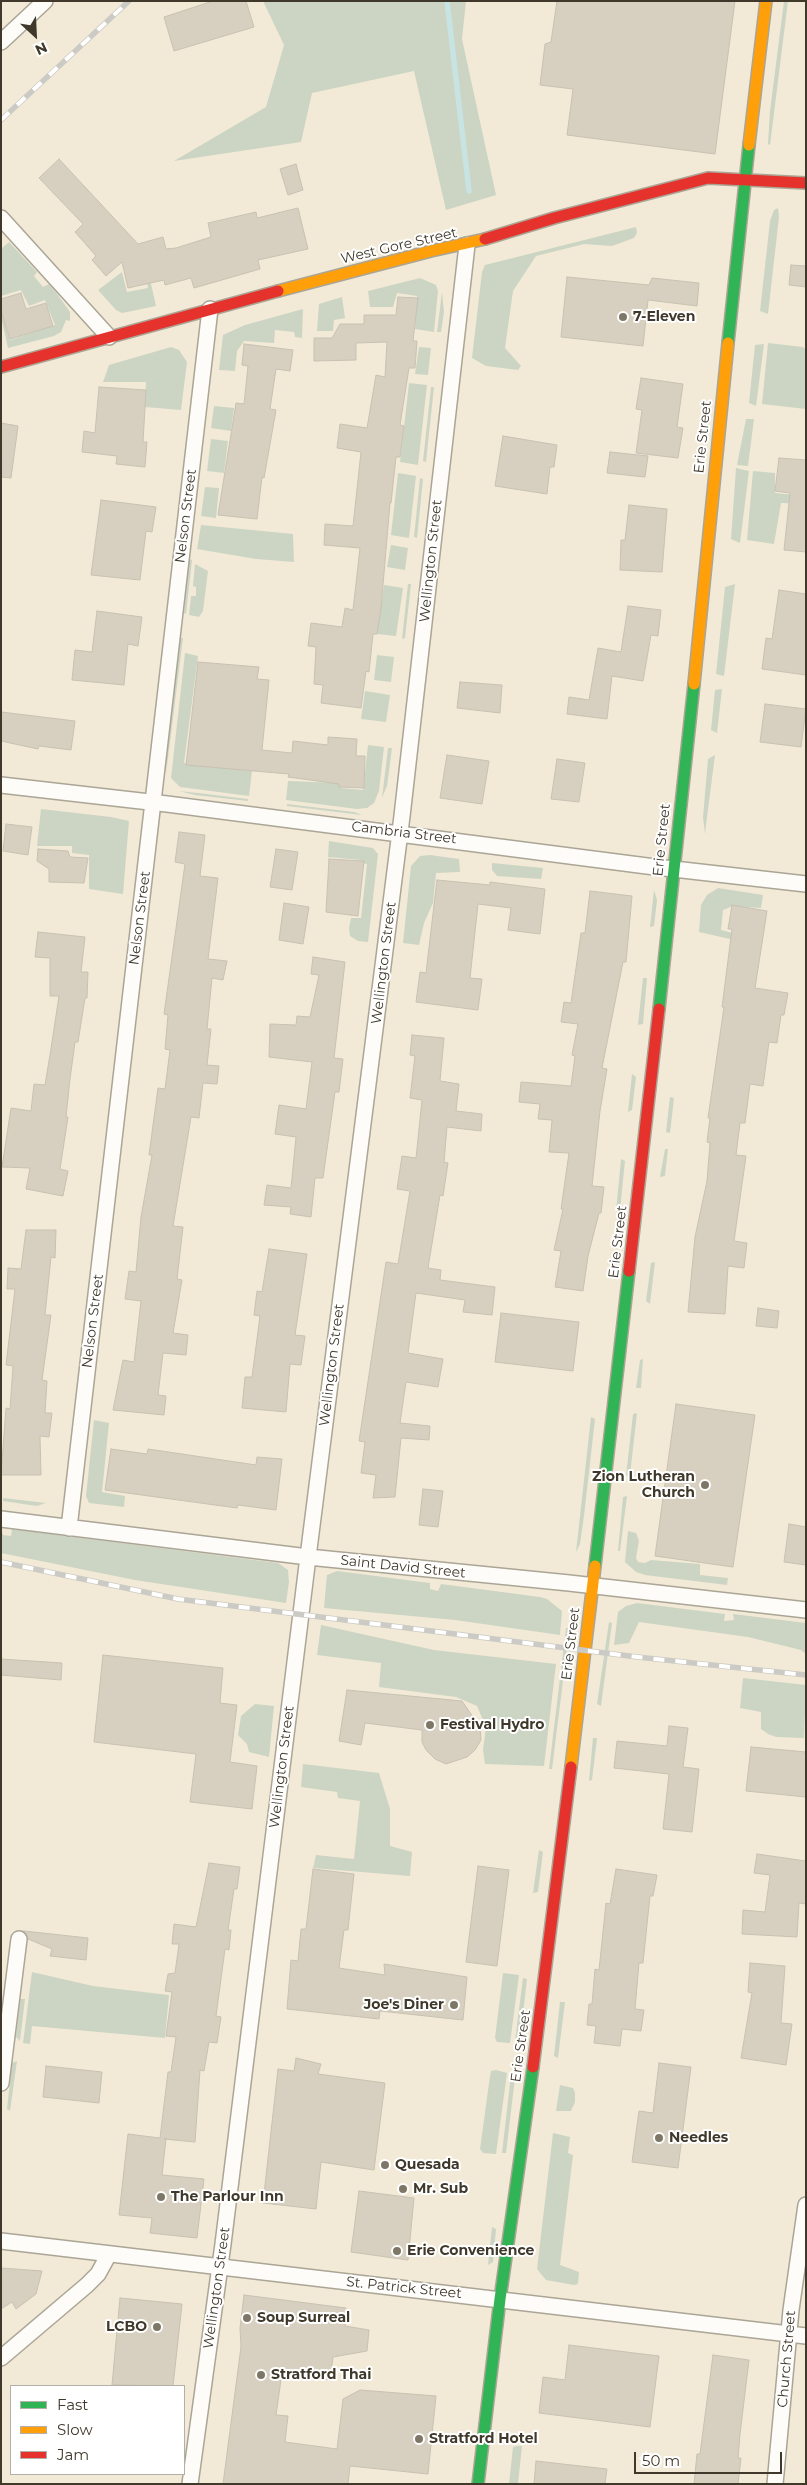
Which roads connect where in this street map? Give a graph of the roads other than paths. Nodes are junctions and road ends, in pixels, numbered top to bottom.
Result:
1 (45, 1) edge
2 (766, 1) edge
3 (1, 42) edge
4 (745, 179) junction
5 (806, 183) edge
6 (1, 218) edge
7 (467, 245) junction
8 (210, 309) junction
9 (109, 337) junction
10 (1, 367) edge
11 (1, 785) edge
12 (153, 804) junction
13 (400, 832) junction
14 (675, 868) junction
15 (806, 884) edge
16 (1, 1519) edge
17 (69, 1528) junction
18 (308, 1557) junction
19 (593, 1586) junction
20 (806, 1610) edge
21 (19, 1939) dead end
22 (1, 2083) edge
23 (806, 2205) edge
24 (1, 2241) edge
25 (109, 2254) junction
26 (219, 2268) junction
27 (500, 2299) junction
28 (790, 2334) junction
29 (806, 2336) edge
30 (1, 2358) edge
31 (190, 2484) edge
32 (478, 2484) edge
33 (775, 2484) edge

1 - 3 street
2 - 4 main road, Erie Street
4 - 5 main road, West Gore Street
4 - 7 main road, West Gore Street
4 - 14 main road, Erie Street
6 - 9 street
7 - 8 main road, West Gore Street
7 - 13 street, Wellington Street
8 - 9 main road, West Gore Street
8 - 12 street, Nelson Street
9 - 10 main road, West Gore Street
11 - 12 street, Cambria Street
12 - 13 street, Cambria Street
12 - 17 street, Nelson Street
13 - 14 street, Cambria Street
13 - 18 street, Wellington Street
14 - 15 street, Cambria Street
14 - 19 main road, Erie Street
16 - 17 street, Saint David Street
17 - 18 street, Saint David Street
18 - 19 street, Saint David Street
18 - 26 street, Wellington Street
19 - 20 street, Saint David Street
19 - 27 main road, Erie Street
21 - 22 street
23 - 28 street, Church Street
24 - 25 street, St. Patrick Street
25 - 26 street, St. Patrick Street
25 - 30 street
26 - 27 street, St. Patrick Street
26 - 31 street, Wellington Street
27 - 28 street, St. Patrick Street
27 - 32 main road, Erie Street
28 - 29 street, St. Patrick Street
28 - 33 street, Church Street

